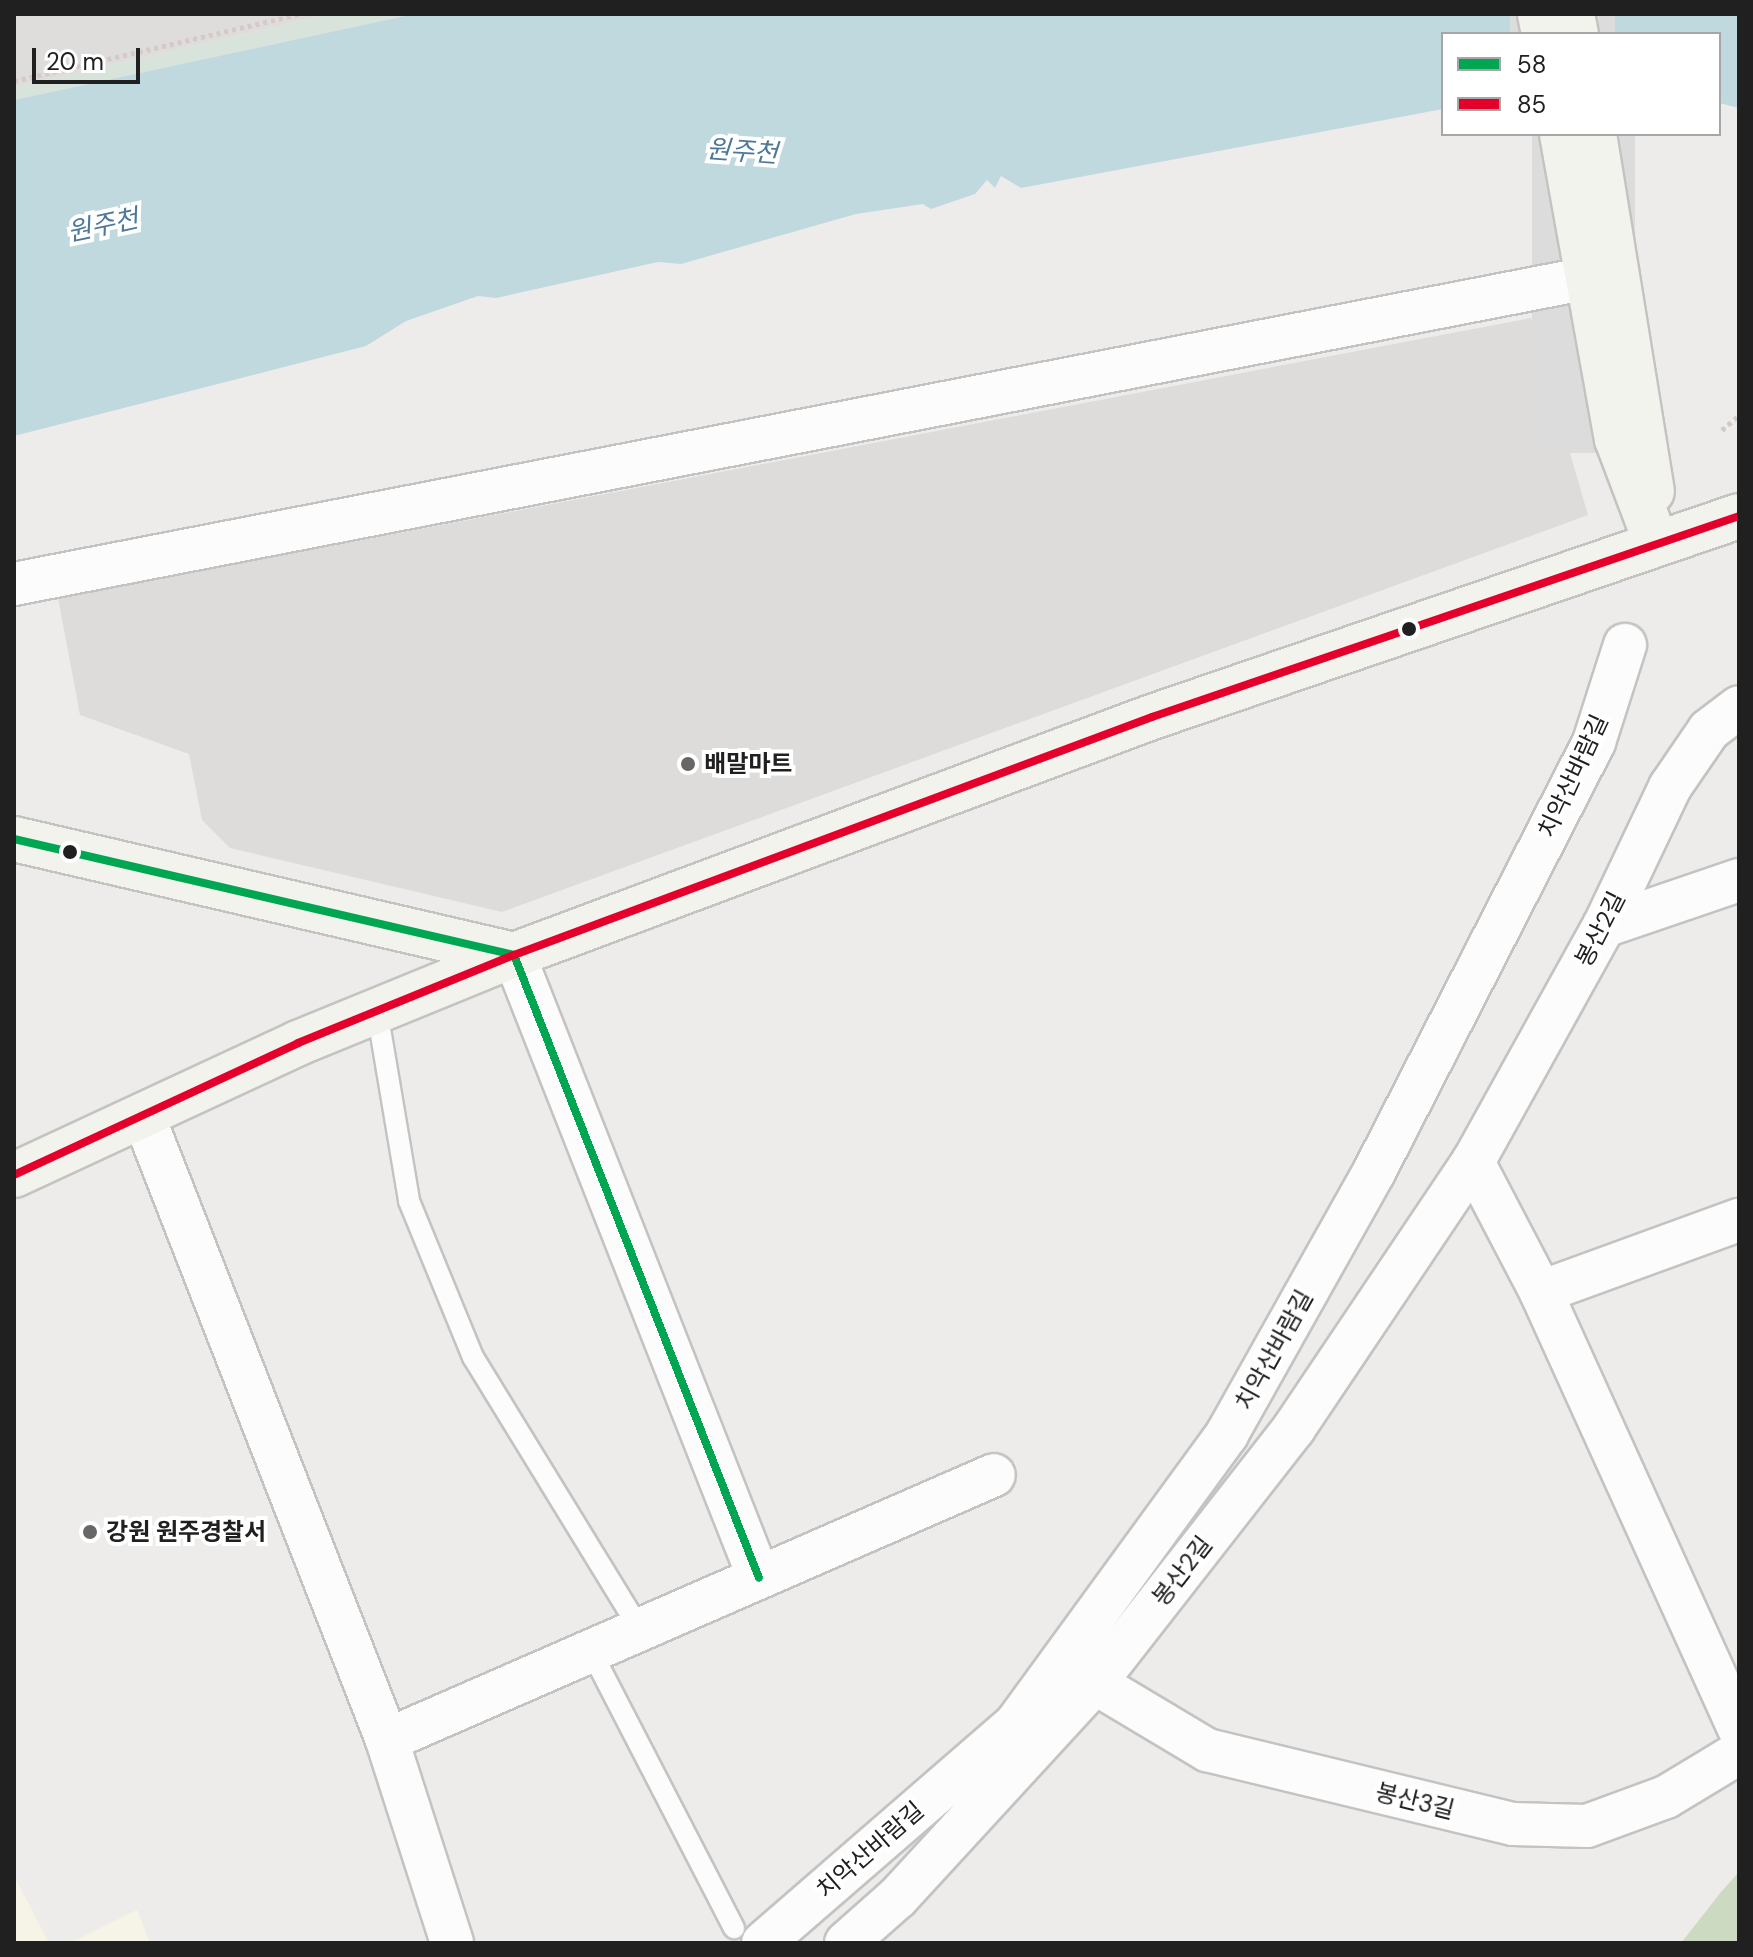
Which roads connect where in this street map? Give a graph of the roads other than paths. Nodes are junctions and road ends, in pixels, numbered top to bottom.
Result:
1 (1563, 136) edge
2 (1594, 136) edge
3 (1604, 275) junction
4 (1739, 516) edge
5 (1656, 542) junction
6 (14, 584) edge
7 (1625, 645) dead end
8 (1739, 707) edge
9 (14, 839) edge
10 (1739, 880) edge
11 (1604, 926) junction
12 (514, 955) junction
13 (377, 1011) junction
14 (143, 1115) junction
15 (1473, 1162) junction
16 (14, 1175) edge
17 (1739, 1220) edge
18 (1541, 1292) junction
19 (994, 1475) dead end
20 (759, 1578) junction
21 (640, 1630) junction
22 (591, 1651) junction
23 (1095, 1683) junction
24 (1739, 1728) edge
25 (387, 1740) junction
26 (1739, 1753) edge
27 (748, 1936) edge
28 (452, 1943) edge
29 (846, 1943) edge

1 - 3 street
2 - 3 street
3 - 5 street
3 - 6 street
4 - 5 street
5 - 12 street
7 - 27 street, 치악산바람길
8 - 11 street, 봉산2길
9 - 12 street
10 - 11 street
11 - 15 street, 봉산2길
12 - 13 street
12 - 20 street
13 - 14 street
13 - 21 lane
14 - 16 street
14 - 25 street
15 - 18 street
15 - 23 street, 봉산2길
17 - 18 street
18 - 24 street
19 - 20 street
20 - 21 street
21 - 22 street
22 - 25 street
22 - 27 lane
23 - 26 street, 봉산3길
23 - 29 street, 봉산2길
25 - 28 street

